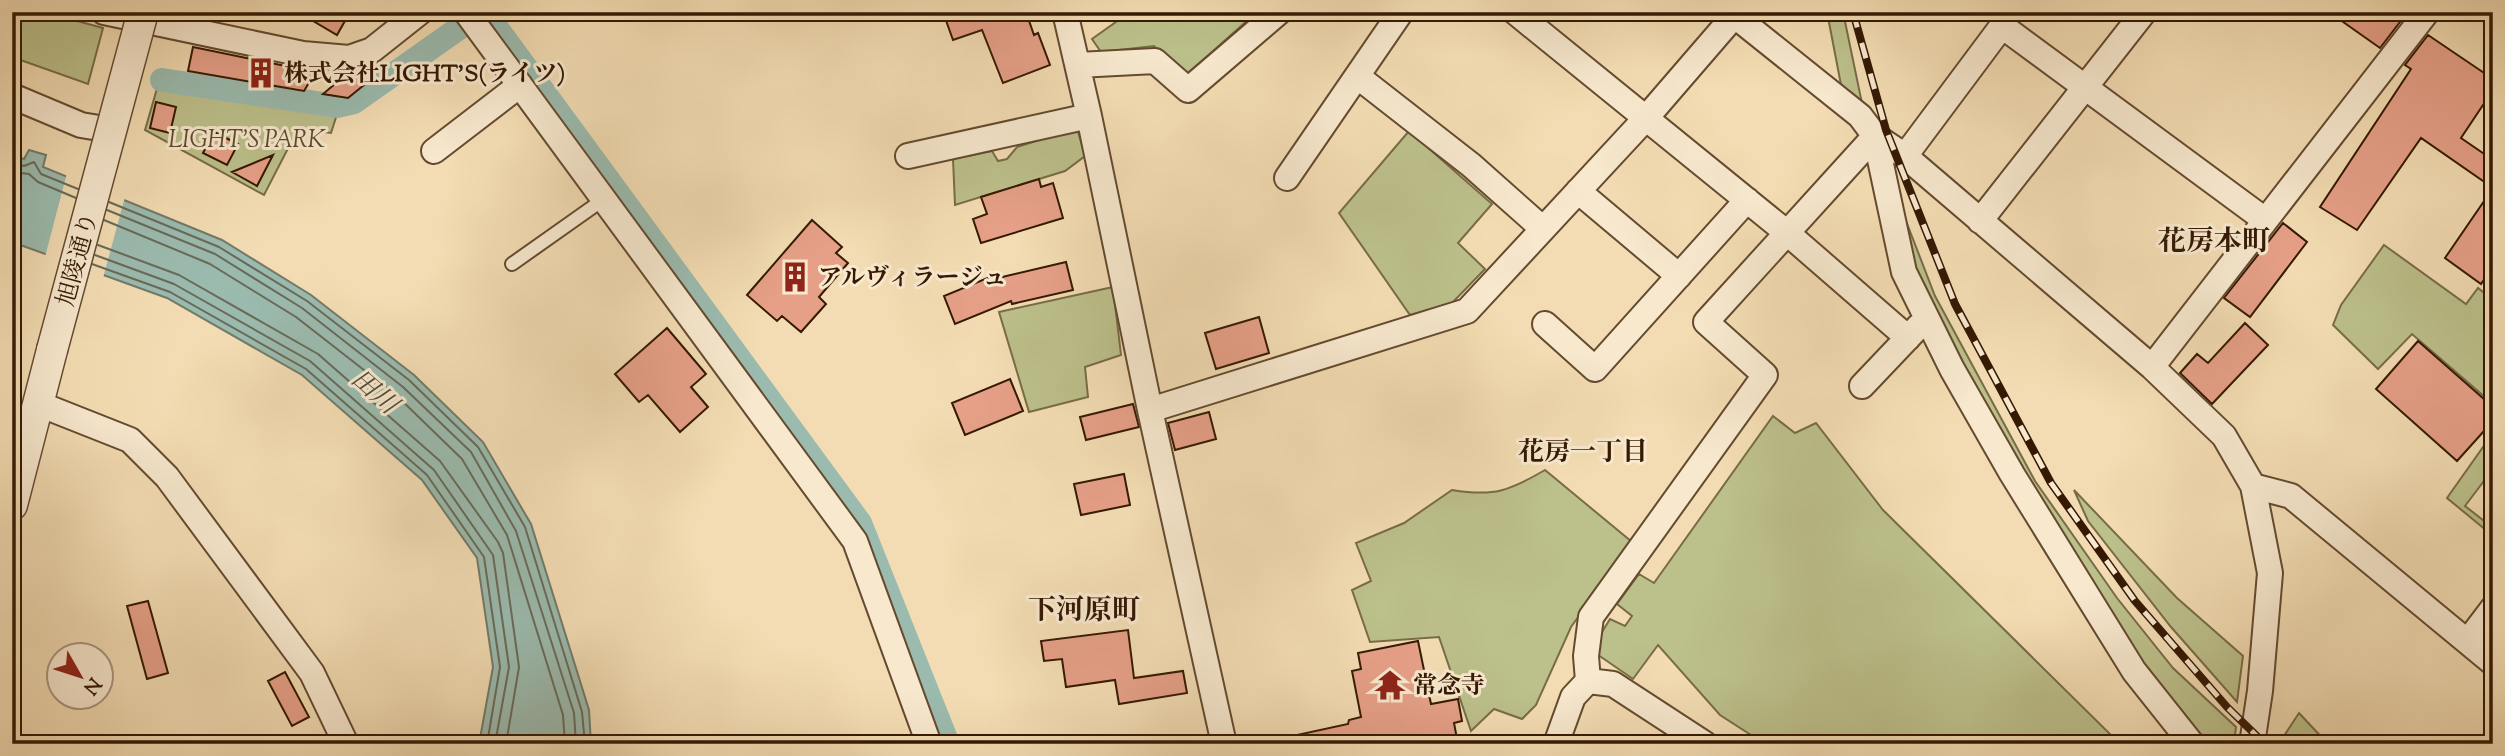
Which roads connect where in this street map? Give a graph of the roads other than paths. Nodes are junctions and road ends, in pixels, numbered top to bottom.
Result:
1 (104, 12) edge
2 (143, 12) edge
3 (420, 12) edge
4 (466, 12) edge
5 (1065, 12) edge
6 (1279, 12) edge
7 (1401, 12) edge
8 (1515, 12) edge
9 (2144, 12) edge
10 (2427, 12) edge
11 (1732, 14) edge
12 (1077, 65) junction
13 (1357, 76) junction
14 (520, 85) junction
15 (2085, 89) junction
16 (12, 96) edge
17 (1089, 116) junction
18 (1646, 118) junction
19 (111, 130) junction
20 (1875, 136) junction
21 (434, 151) dead end
22 (908, 156) dead end
23 (1905, 156) junction
24 (1287, 178) dead end
25 (1578, 191) junction
26 (604, 199) junction
27 (1747, 200) junction
28 (2265, 220) junction
29 (1980, 221) junction
30 (1543, 229) junction
31 (1786, 232) junction
32 (512, 264) dead end
33 (1679, 276) junction
34 (1927, 318) junction
35 (1545, 324) dead end
36 (1908, 338) junction
37 (2152, 367) junction
38 (1862, 386) dead end
39 (39, 404) junction
40 (1150, 410) junction
41 (19, 454) edge
42 (2253, 486) junction
43 (12, 505) edge
44 (2493, 608) edge
45 (2468, 641) junction
46 (2493, 663) edge
47 (1588, 681) junction
48 (346, 744) edge
49 (929, 744) edge
50 (1224, 744) edge
51 (1556, 744) edge
52 (1705, 744) edge
53 (2192, 744) edge
54 (2252, 744) edge

1 - 3 street
2 - 19 street, 旭陵通り, bridge
4 - 14 street
5 - 12 street
6 - 12 street
7 - 13 street
8 - 18 street
9 - 15 street
10 - 28 street
11 - 18 street
11 - 20 street
12 - 17 street
13 - 24 street
13 - 30 street
14 - 21 street
14 - 26 street
15 - 23 street
15 - 28 street
15 - 29 street
16 - 19 street
17 - 22 street
17 - 40 street
18 - 25 street
18 - 27 street
19 - 39 street, 旭陵通り, bridge
20 - 23 street
20 - 31 street
20 - 34 street
23 - 29 street
25 - 30 street
25 - 33 street
26 - 32 lane
26 - 49 street
27 - 31 street
27 - 33 street
28 - 37 street
29 - 37 street
30 - 40 street
31 - 36 street
31 - 47 street
33 - 35 street
34 - 36 street
34 - 53 street
36 - 38 street
37 - 42 street
39 - 41 street, 旭陵通り
39 - 48 street
40 - 50 street
41 - 43 street, 旭陵通り
42 - 45 street
42 - 54 street
44 - 45 street
45 - 46 street
47 - 51 street
47 - 52 street

